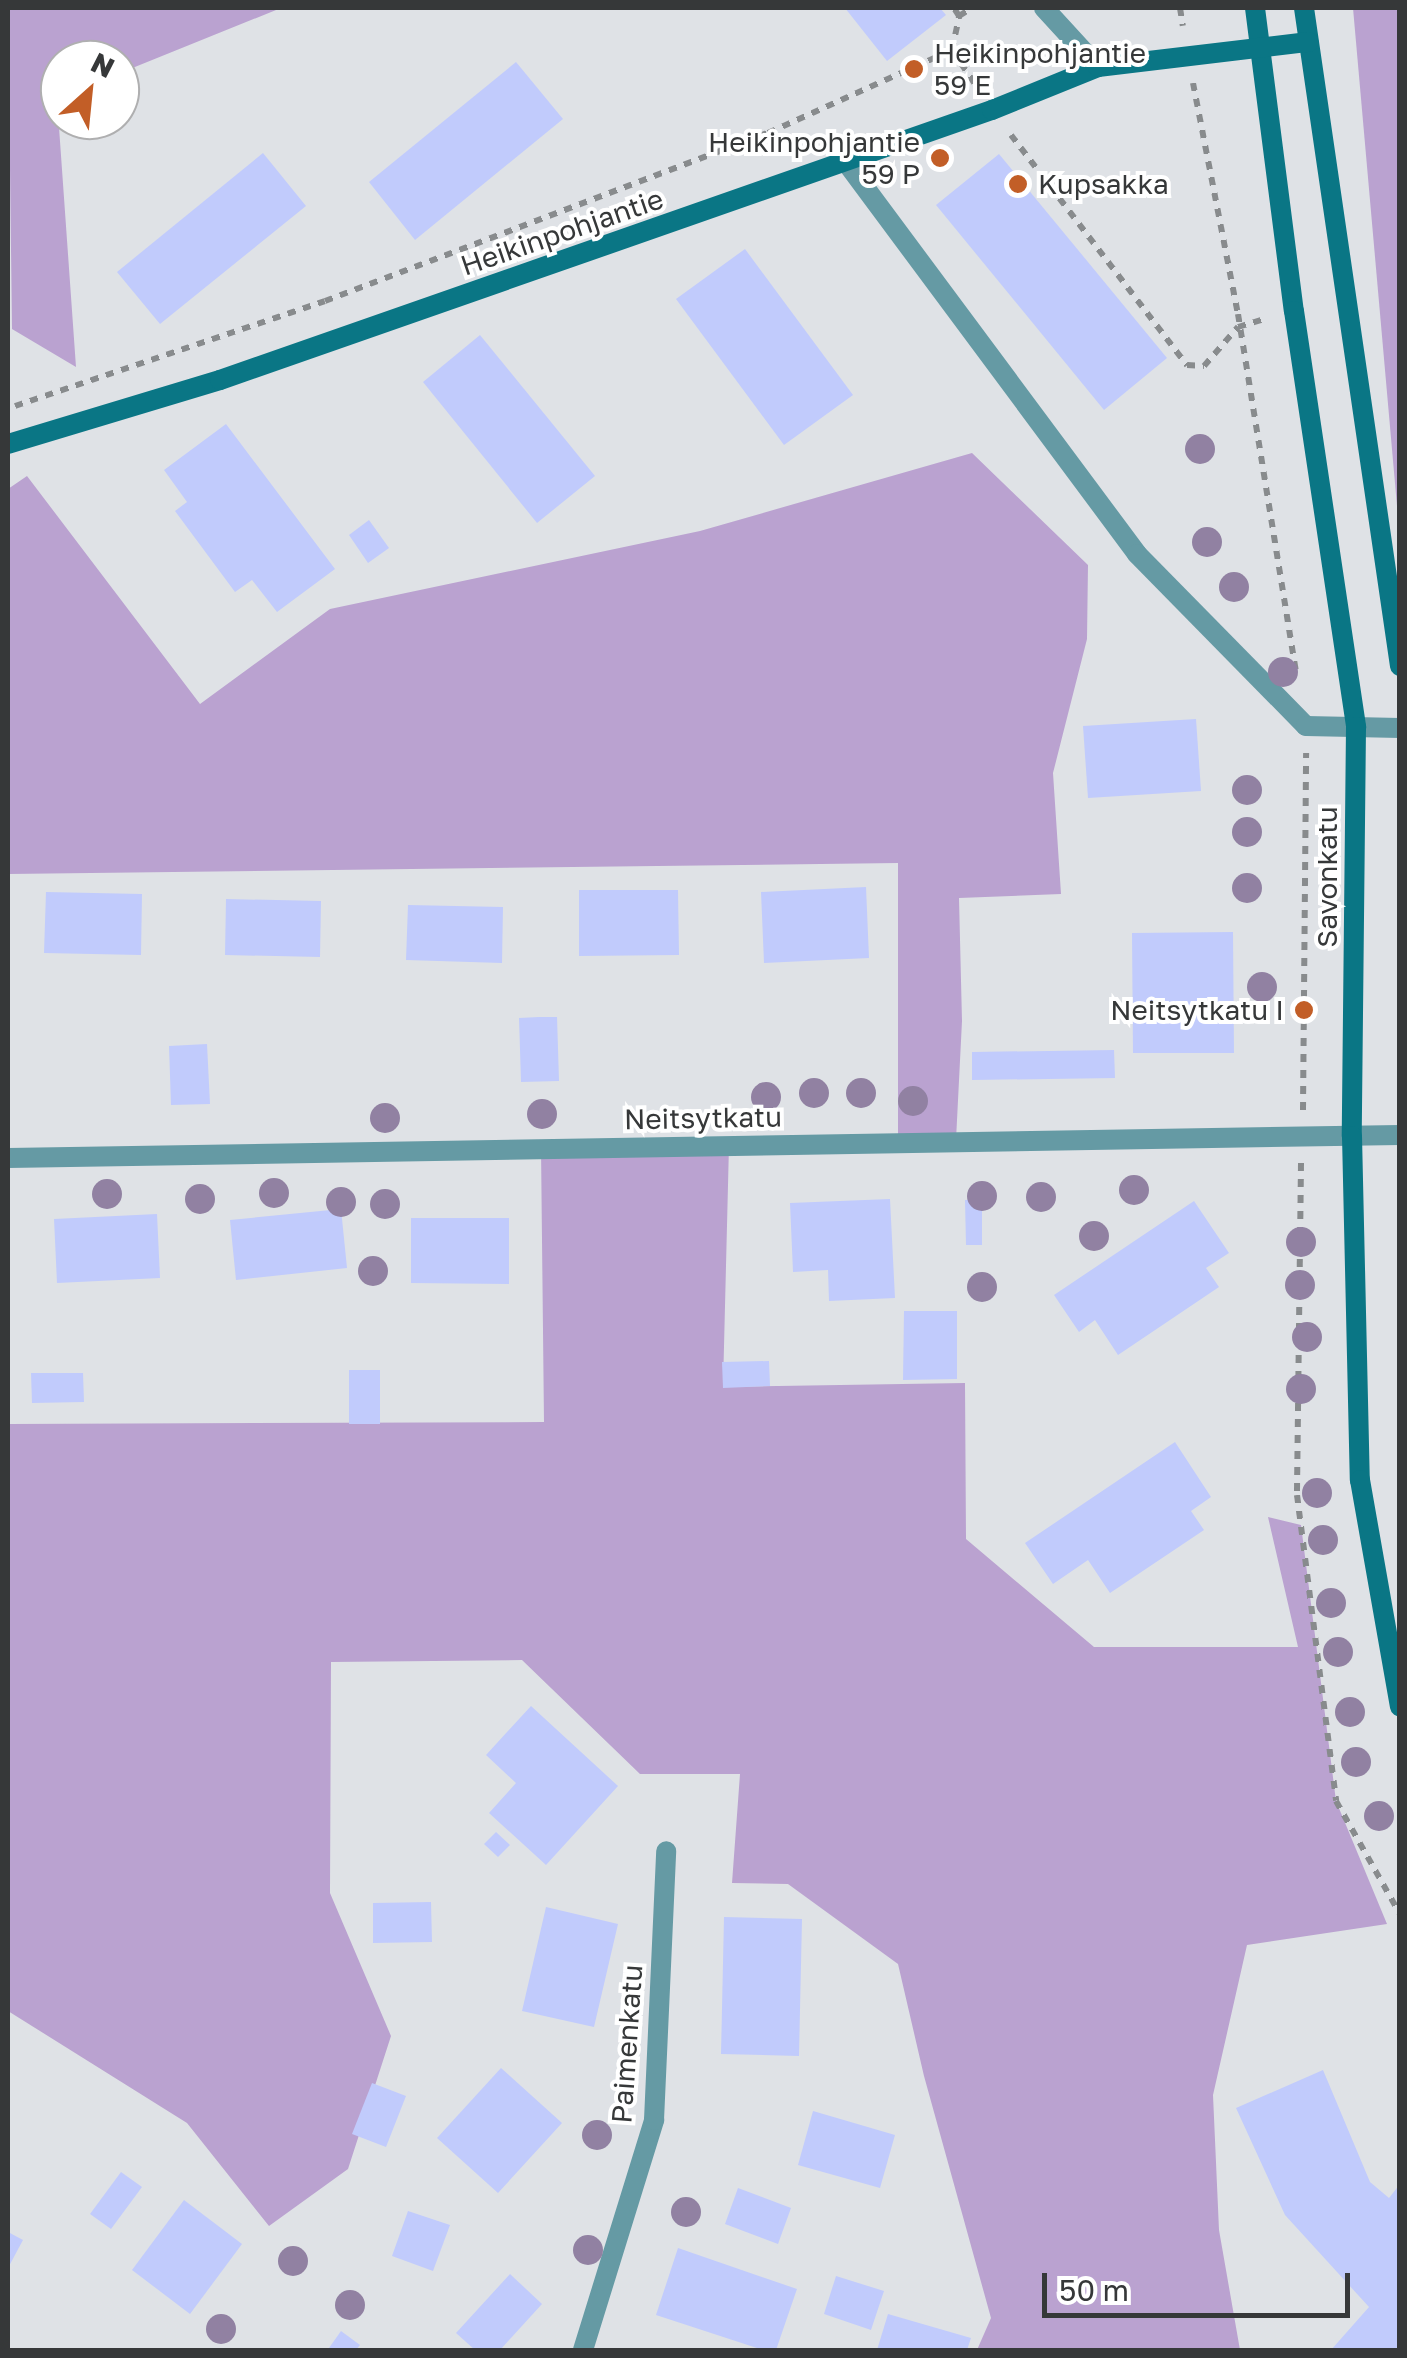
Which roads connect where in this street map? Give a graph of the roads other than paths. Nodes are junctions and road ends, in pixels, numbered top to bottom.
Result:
1 (1044, 8) edge
2 (1256, 8) edge
3 (1304, 8) edge
4 (1309, 42) junction
5 (1261, 50) junction
6 (1098, 67) junction
7 (846, 162) junction
8 (8, 444) edge
9 (1400, 666) edge
10 (1356, 727) junction
11 (1400, 728) edge
12 (1352, 1136) junction
13 (1400, 1136) edge
14 (8, 1158) edge
15 (1400, 1706) edge
16 (666, 1851) dead end
17 (583, 2350) edge

1 - 6 street
2 - 5 main road, Savonkatu
3 - 4 main road
4 - 5 main road, Heikinpohjantie
4 - 9 main road
5 - 6 main road, Heikinpohjantie
5 - 10 main road, Savonkatu
6 - 7 main road, Heikinpohjantie
7 - 8 main road, Heikinpohjantie
7 - 10 street
10 - 11 street
10 - 12 main road, Savonkatu
12 - 13 street, Neitsytkatu
12 - 14 street, Neitsytkatu
12 - 15 main road, Savonkatu
16 - 17 street, Paimenkatu

